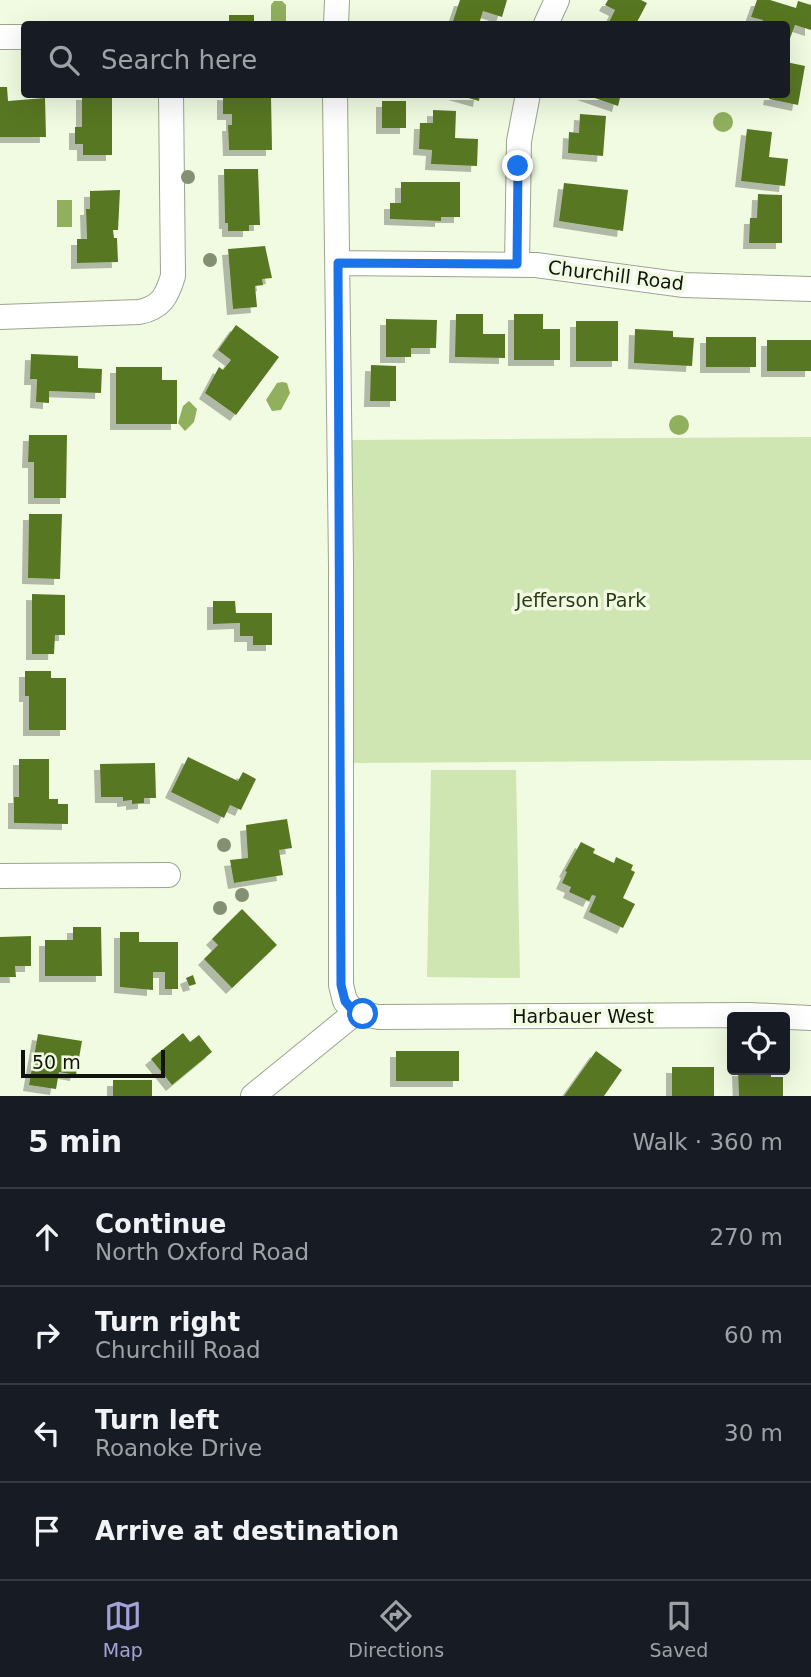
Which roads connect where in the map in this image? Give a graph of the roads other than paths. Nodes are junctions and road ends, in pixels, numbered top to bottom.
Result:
1 (337, 0) edge
2 (557, 0) edge
3 (336, 21) edge
4 (547, 21) edge
5 (0, 37) edge
6 (21, 37) edge
7 (170, 98) edge
8 (335, 98) edge
9 (527, 98) edge
10 (338, 263) junction
11 (517, 264) junction
12 (811, 289) edge
13 (0, 317) edge
14 (168, 875) dead end
15 (0, 876) edge
16 (355, 1013) junction
17 (811, 1018) edge
18 (253, 1096) edge

1 - 3 street
2 - 4 street
5 - 6 street
7 - 13 street
8 - 10 street
9 - 11 street
10 - 11 street, Churchill Road
10 - 16 street
11 - 12 street, Churchill Road
14 - 15 street
16 - 17 street, Harbauer West
16 - 18 street

